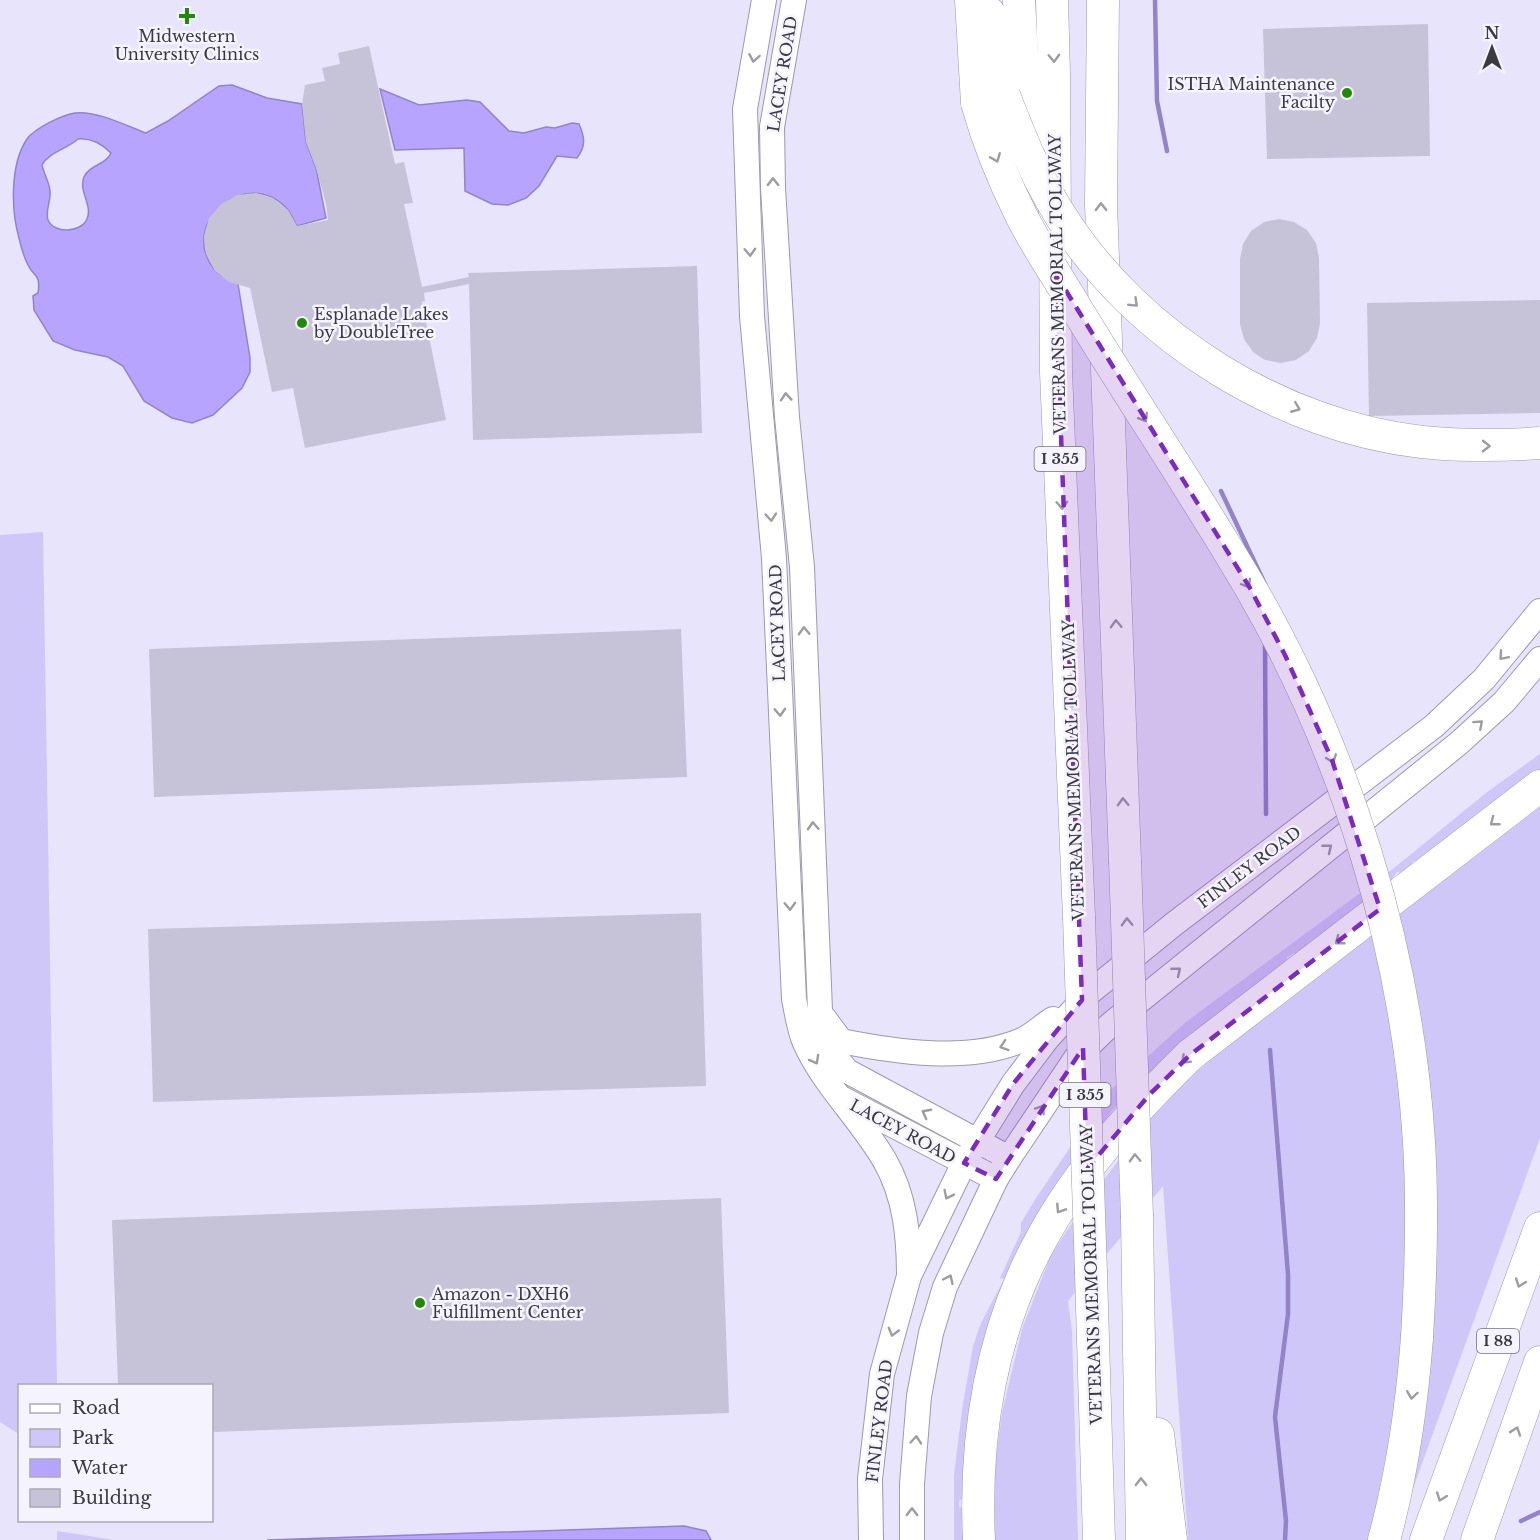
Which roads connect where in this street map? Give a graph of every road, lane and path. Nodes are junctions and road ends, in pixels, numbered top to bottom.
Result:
1 (764, 0) edge
2 (794, 0) edge
3 (971, 0) edge
4 (986, 0) edge
5 (1019, 0) edge
6 (1052, 0) edge
7 (1103, 1) edge
8 (991, 99) junction
9 (1056, 372) junction
10 (1540, 443) edge
11 (1540, 611) edge
12 (1540, 659) edge
13 (1540, 786) edge
14 (1089, 993) junction
15 (820, 1010) junction
16 (838, 1096) junction
17 (977, 1141) junction
18 (1009, 1158) junction
19 (964, 1162) junction
20 (996, 1179) junction
21 (1540, 1228) edge
22 (1139, 1273) junction
23 (909, 1276) junction
24 (1540, 1362) edge
25 (871, 1540) edge
26 (912, 1540) edge
27 (979, 1540) edge
28 (1099, 1540) edge
29 (1142, 1540) edge
30 (1171, 1540) edge
31 (1384, 1540) edge
32 (1426, 1540) edge
33 (1477, 1540) edge

1 -> 16 main road, LACEY ROAD
15 -> 2 main road, LACEY ROAD
3 - 8 highway
4 - 8 highway
5 - 9 highway
6 -> 9 highway, VETERANS MEMORIAL TOLLWAY / I 355
22 -> 7 highway, I 355, bridge
8 -> 10 highway, bridge
8 -> 31 highway, bridge
9 -> 28 highway, VETERANS MEMORIAL TOLLWAY / I 355, bridge
11 -> 14 main road, FINLEY ROAD
18 -> 12 main road, FINLEY ROAD
13 -> 27 highway
14 -> 15 main road
14 - 17 main road, FINLEY ROAD
17 -> 15 main road, LACEY ROAD
16 - 19 main road, LACEY ROAD
16 - 23 main road
17 - 18 main road
17 - 19 main road, FINLEY ROAD
18 - 20 main road, FINLEY ROAD
19 - 20 main road, LACEY ROAD
19 -> 23 main road, FINLEY ROAD
26 -> 20 main road, FINLEY ROAD
21 -> 32 highway, I 88
29 -> 22 highway, I 355
22 - 30 highway
23 -> 25 main road, FINLEY ROAD
33 -> 24 highway, I 88

